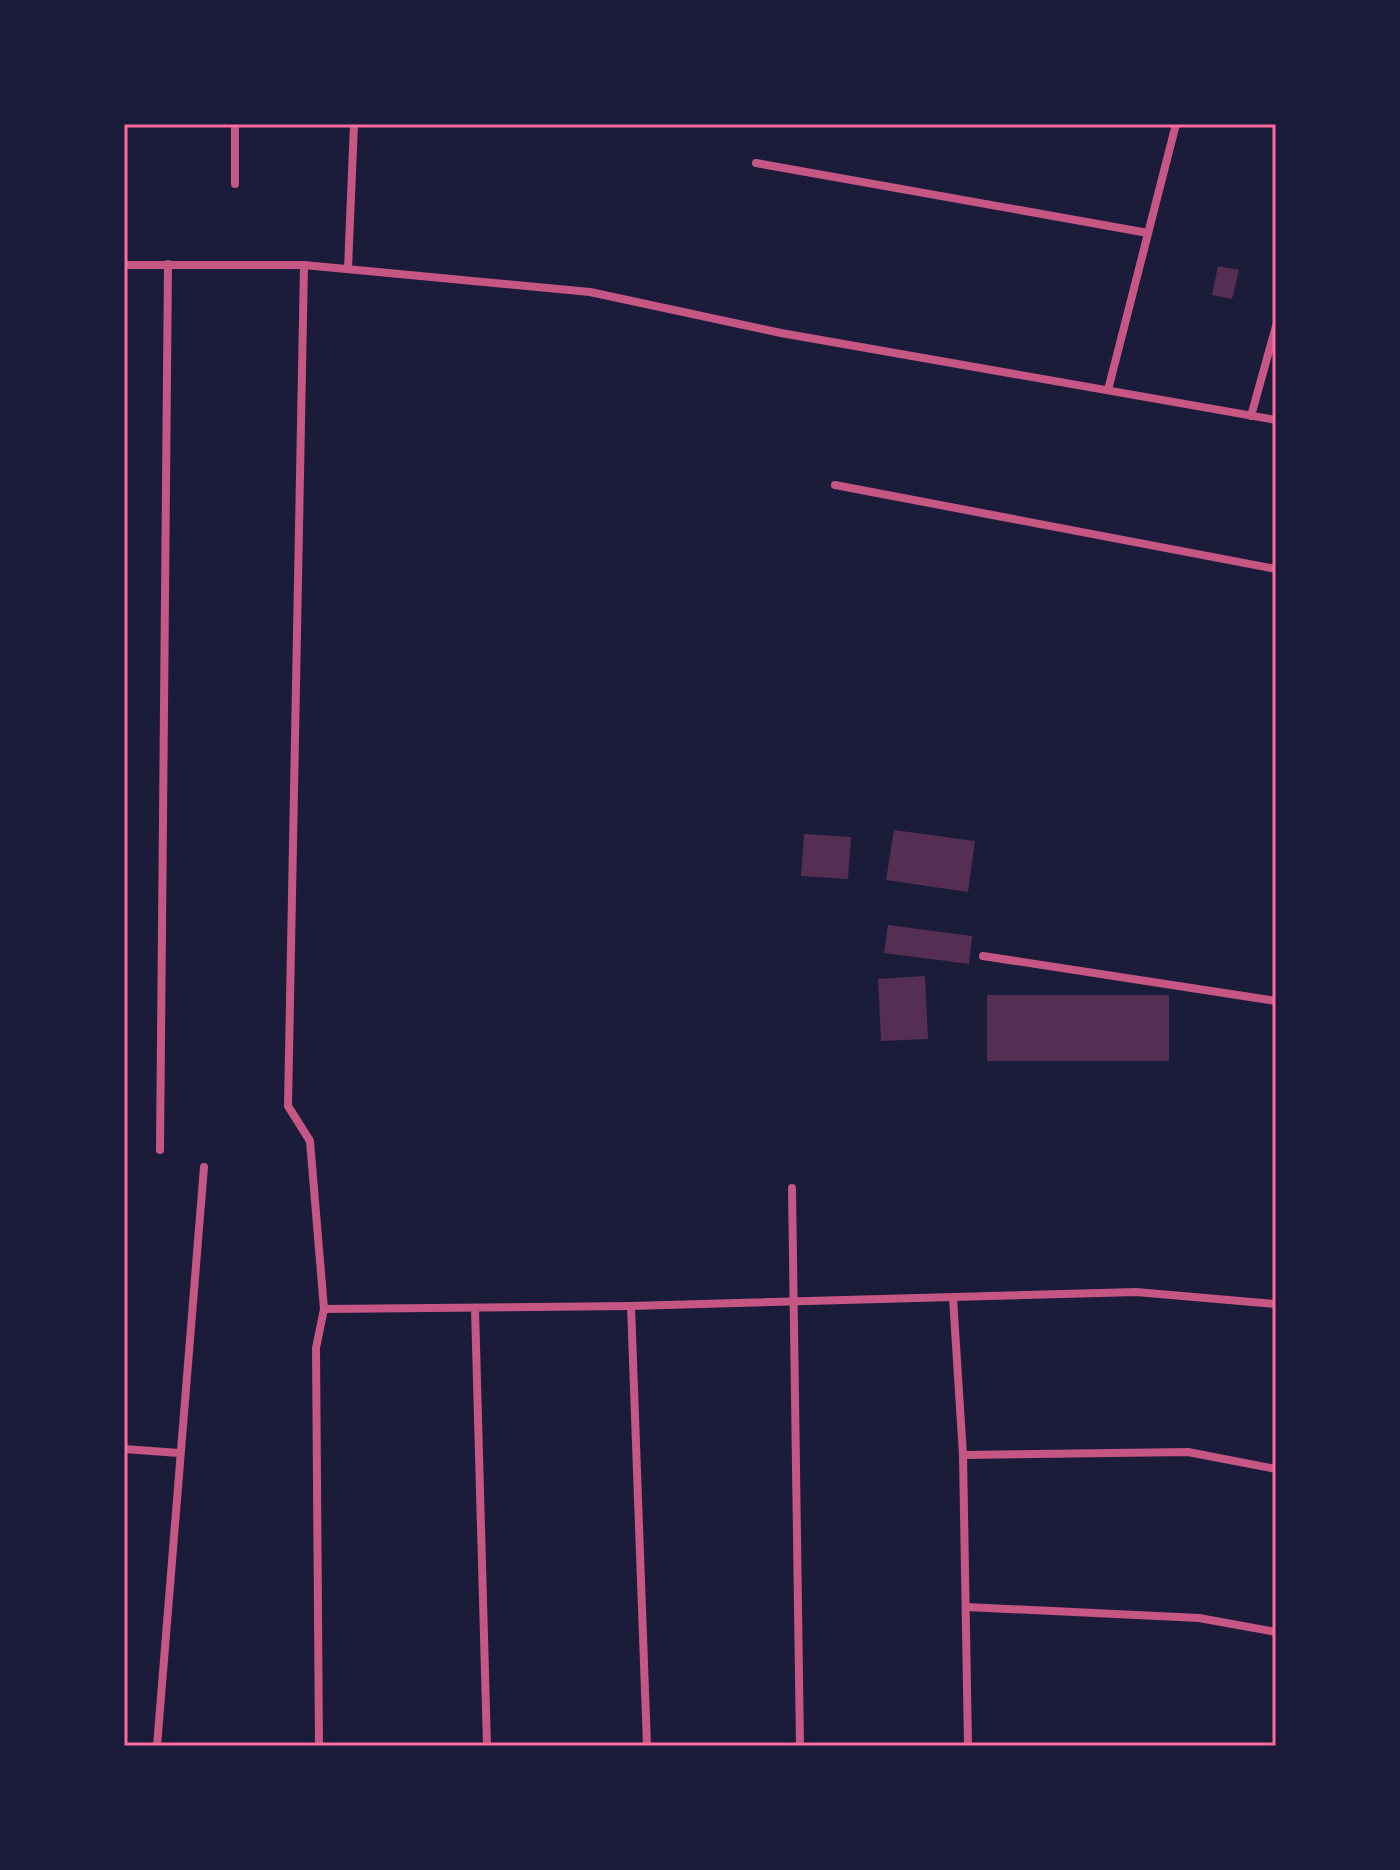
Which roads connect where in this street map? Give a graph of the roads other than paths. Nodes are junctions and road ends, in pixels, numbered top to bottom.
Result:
1 (235, 124) edge
2 (354, 124) edge
3 (1176, 124) edge
4 (756, 163) dead end
5 (235, 184) dead end
6 (1148, 233) junction
7 (168, 264) junction
8 (124, 265) edge
9 (304, 265) junction
10 (348, 269) junction
11 (1276, 326) edge
12 (1108, 390) junction
13 (1251, 416) junction
14 (1276, 420) edge
15 (835, 485) dead end
16 (1276, 569) edge
17 (983, 956) dead end
18 (1276, 1001) edge
19 (160, 1150) dead end
20 (204, 1167) dead end
21 (792, 1188) dead end
22 (953, 1298) junction
23 (792, 1301) junction
24 (1276, 1304) edge
25 (631, 1306) junction
26 (324, 1309) junction
27 (475, 1309) junction
28 (124, 1449) edge
29 (179, 1453) junction
30 (963, 1455) junction
31 (1276, 1469) edge
32 (966, 1607) junction
33 (1276, 1632) edge
34 (157, 1746) edge
35 (319, 1746) edge
36 (487, 1746) edge
37 (647, 1746) edge
38 (800, 1746) edge
39 (968, 1746) edge

1 - 5 street
2 - 10 street
3 - 6 street
4 - 6 street
6 - 12 street
7 - 8 street
7 - 9 street
7 - 19 street
9 - 10 street
9 - 26 street
10 - 12 street
11 - 13 street
12 - 13 street
13 - 14 street
15 - 16 street
17 - 18 street
20 - 29 street
21 - 23 street
22 - 23 street
22 - 24 street
22 - 30 street
23 - 25 street
23 - 38 street
25 - 27 street
25 - 37 street
26 - 27 street
26 - 35 street
27 - 36 street
28 - 29 street
29 - 34 street
30 - 31 street
30 - 32 street
32 - 33 street
32 - 39 street

